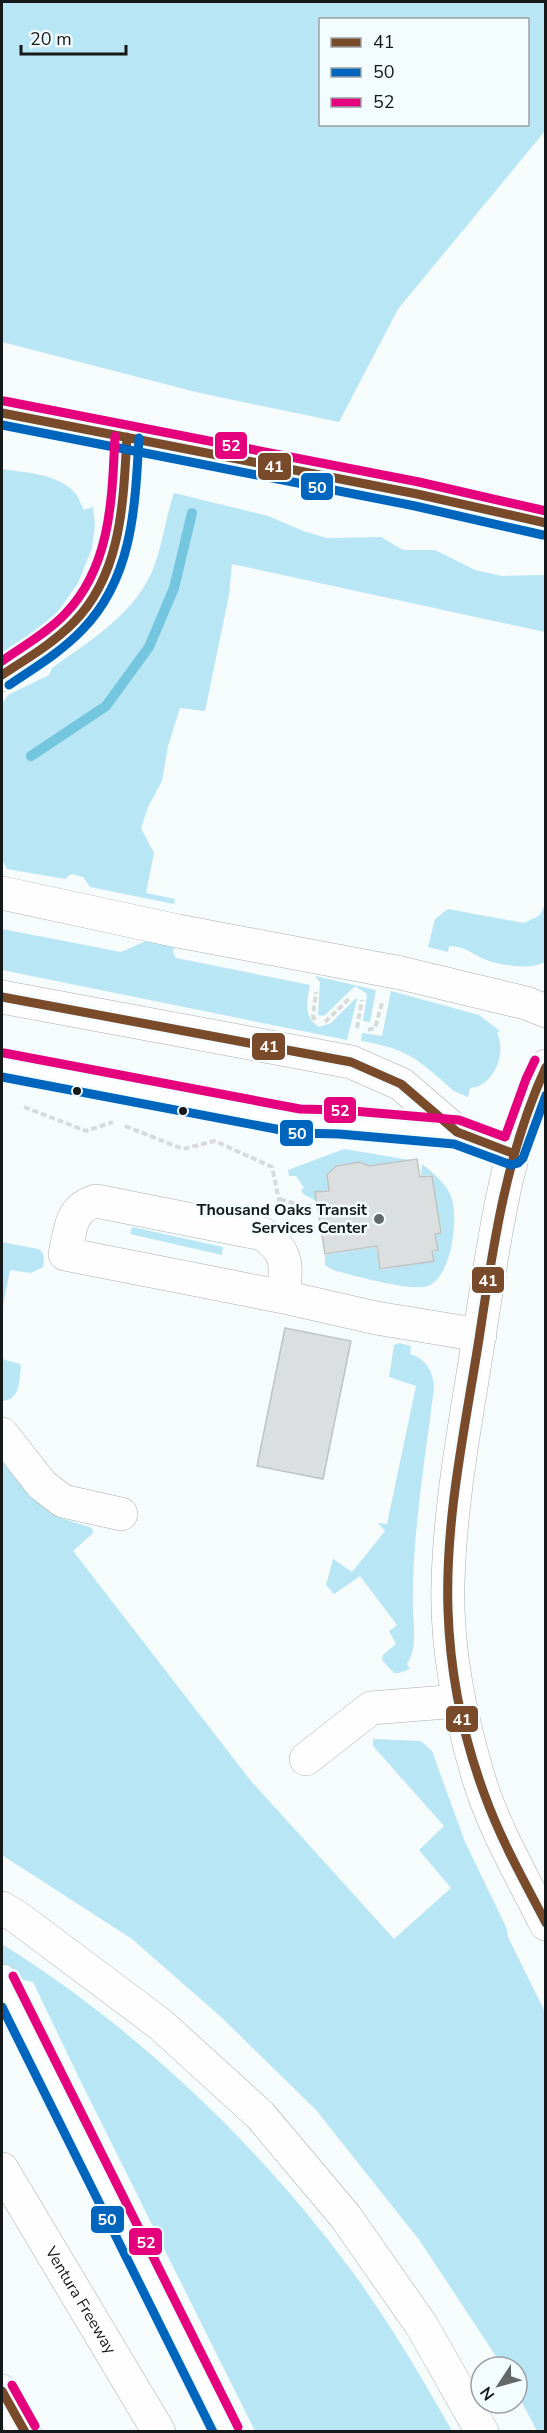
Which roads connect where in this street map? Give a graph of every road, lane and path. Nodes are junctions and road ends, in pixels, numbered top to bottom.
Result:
1 (2, 412) edge
2 (127, 437) junction
3 (546, 523) edge
4 (2, 675) edge
5 (2, 893) edge
6 (2, 997) edge
7 (382, 1000) dead end
8 (546, 1011) edge
9 (357, 1028) dead end
10 (2, 1065) edge
11 (546, 1066) edge
12 (19, 1105) dead end
13 (458, 1132) junction
14 (513, 1153) junction
15 (280, 1199) junction
16 (317, 1204) dead end
17 (279, 1210) dead end
18 (284, 1297) junction
19 (480, 1335) junction
20 (3, 1436) edge
21 (121, 1514) dead end
22 (459, 1701) junction
23 (306, 1759) dead end
24 (2, 1908) edge
25 (546, 1924) edge
26 (4, 1986) edge
27 (2, 2169) edge
28 (2, 2391) edge
29 (25, 2432) edge
30 (159, 2432) edge
31 (227, 2432) edge
32 (482, 2432) edge

1 - 2 main road
2 - 3 main road
2 - 4 main road
5 - 8 main road
6 - 13 main road
7 - 9 path
10 - 13 main road
11 - 14 main road
12 - 15 path
13 - 14 main road
14 - 19 main road
15 - 16 path
15 - 17 path
18 - 18 main road
18 - 19 main road
19 - 22 main road
20 - 21 main road
22 - 23 main road
22 - 25 main road
24 - 32 main road
26 - 31 main road
27 - 30 main road, Ventura Freeway
28 - 29 main road

